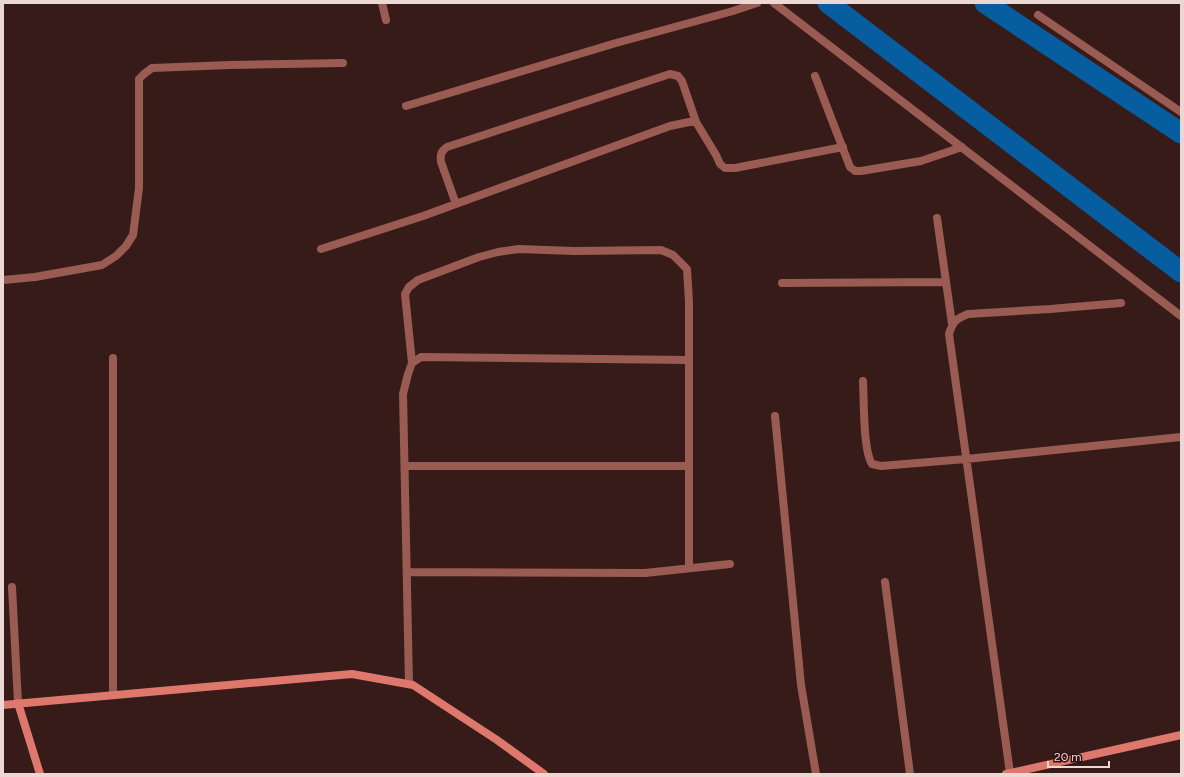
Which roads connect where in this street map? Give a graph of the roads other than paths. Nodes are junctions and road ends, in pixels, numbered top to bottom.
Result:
1 (382, 3) edge
2 (756, 3) edge
3 (774, 3) edge
4 (1038, 15) dead end
5 (386, 20) dead end
6 (343, 63) dead end
7 (815, 76) dead end
8 (406, 106) dead end
9 (1181, 112) edge
10 (696, 122) junction
11 (962, 147) junction
12 (843, 148) junction
13 (456, 204) junction
14 (937, 218) dead end
15 (321, 249) dead end
16 (3, 280) edge
17 (946, 282) junction
18 (782, 283) dead end
19 (1121, 303) dead end
20 (1181, 316) edge
21 (952, 324) junction
22 (113, 358) dead end
23 (689, 360) junction
24 (412, 363) junction
25 (863, 381) dead end
26 (775, 416) dead end
27 (1181, 437) edge
28 (966, 459) junction
29 (405, 466) junction
30 (689, 466) junction
31 (730, 564) dead end
32 (689, 568) junction
33 (406, 572) junction
34 (885, 582) dead end
35 (12, 587) dead end
36 (409, 684) junction
37 (113, 695) junction
38 (18, 703) junction
39 (3, 705) edge
40 (1181, 735) edge
41 (40, 774) edge
42 (544, 774) edge
43 (816, 774) edge
44 (910, 774) edge
45 (1008, 774) edge

1 - 5 street
2 - 8 street
3 - 11 street
4 - 9 street
6 - 16 street
7 - 12 street
10 - 12 street
10 - 13 street
10 - 13 street
11 - 12 street
11 - 20 street
13 - 15 street
14 - 17 street
17 - 18 street
17 - 21 street
19 - 21 street
21 - 28 street
22 - 37 street
23 - 24 street
23 - 24 street
23 - 30 street
24 - 29 street
25 - 28 street
26 - 43 street
27 - 28 street
28 - 45 street
29 - 30 street
29 - 33 street
30 - 32 street
31 - 32 street
32 - 33 street
33 - 36 street
34 - 44 street
35 - 38 street
36 - 37 street
36 - 42 street
37 - 38 street
38 - 39 street
38 - 41 street
40 - 45 street

